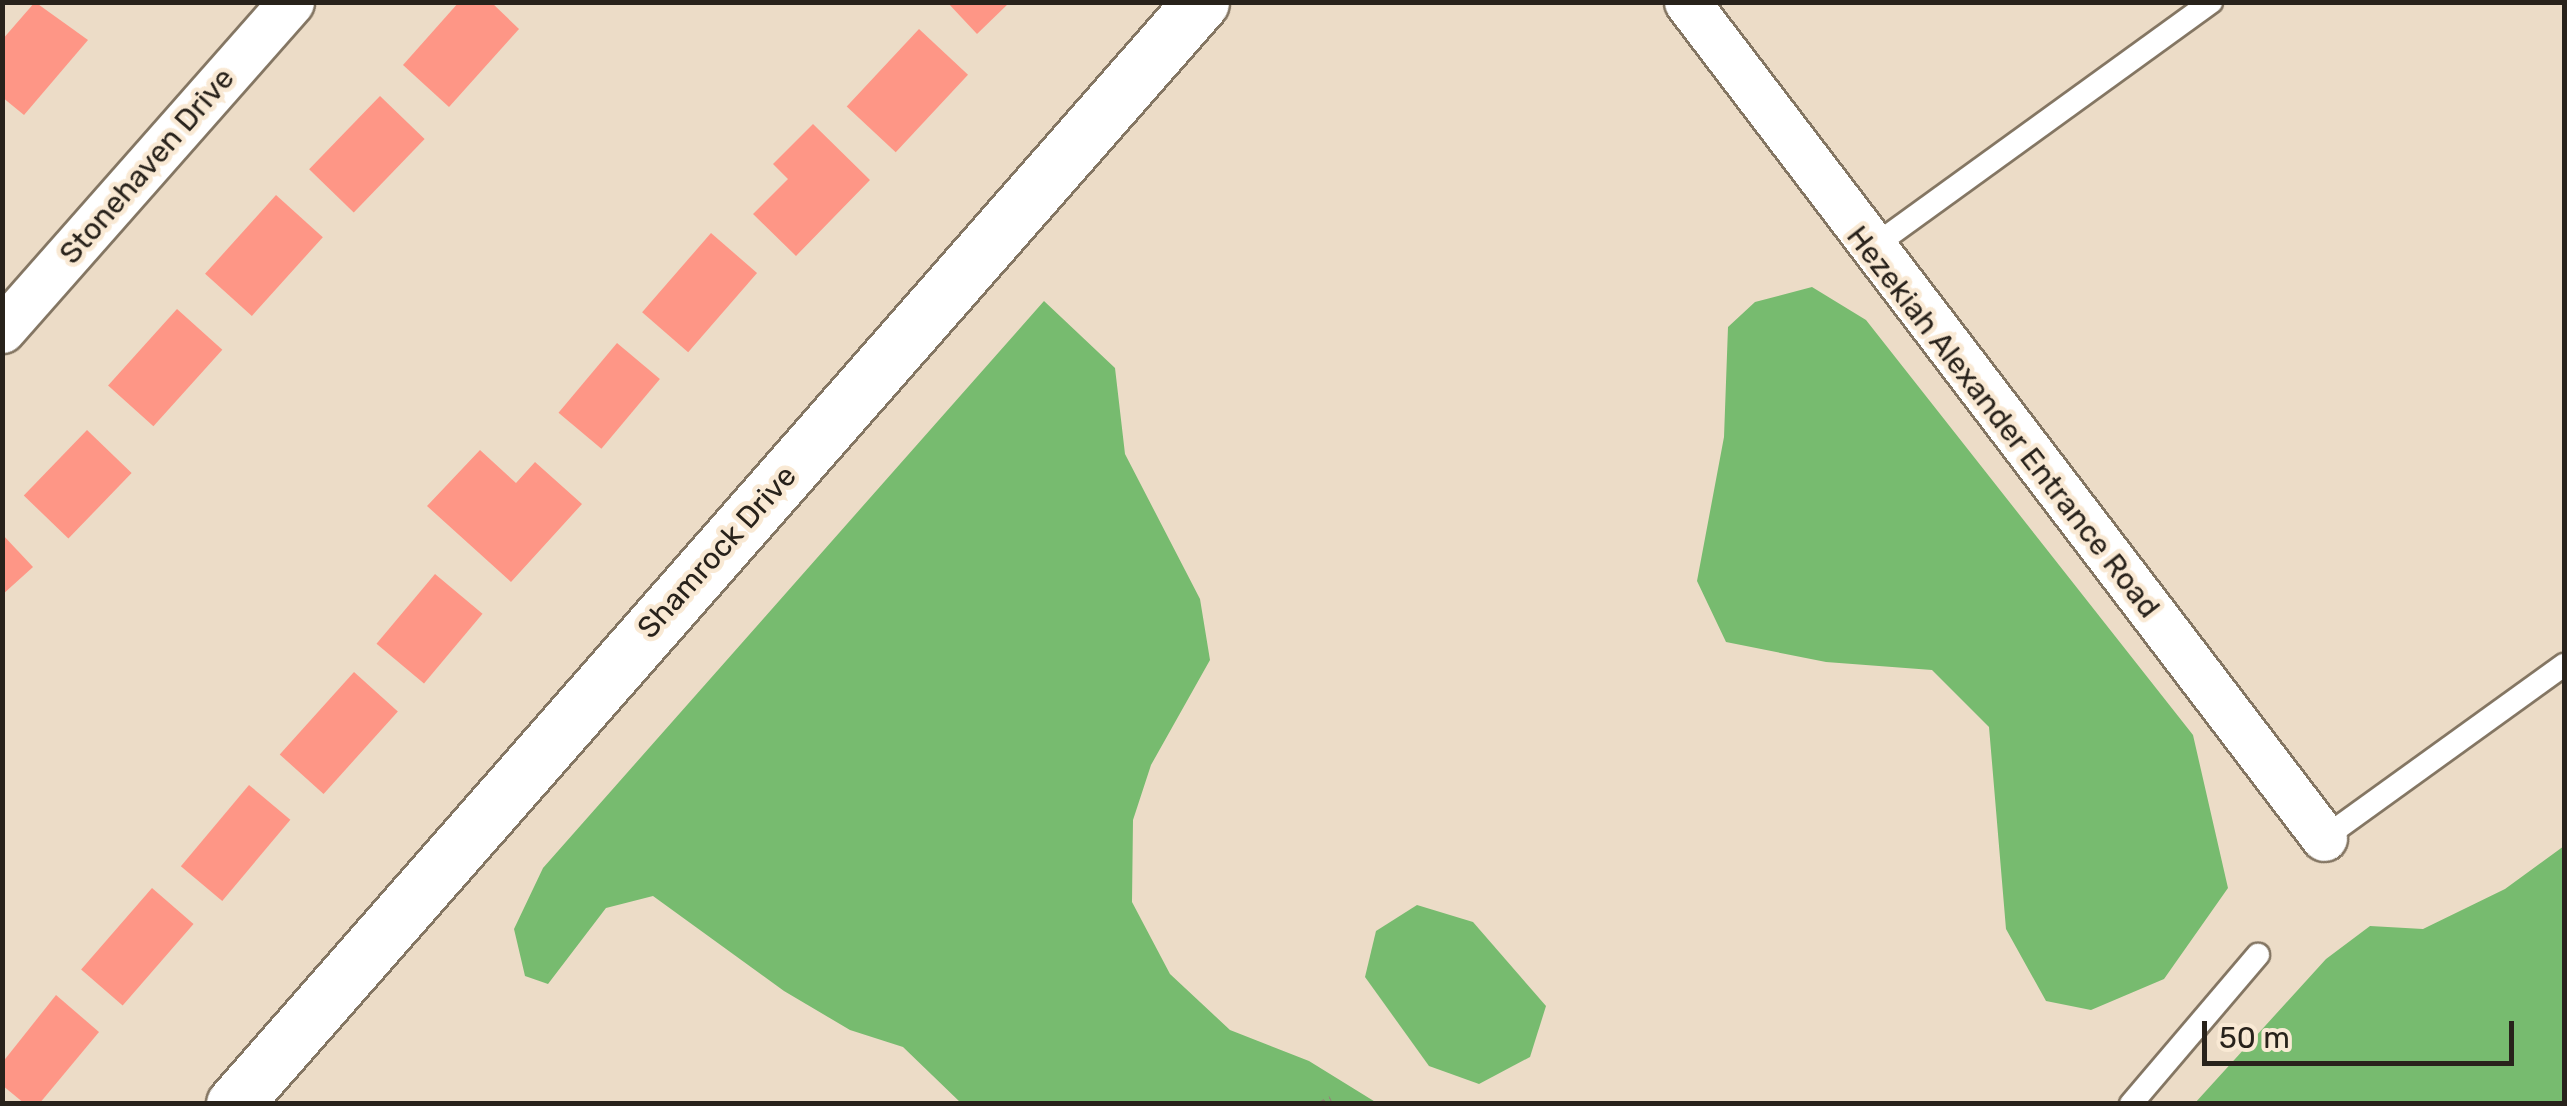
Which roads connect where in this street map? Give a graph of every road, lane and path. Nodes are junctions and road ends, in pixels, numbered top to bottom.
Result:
1 (292, 2) edge
2 (1201, 2) edge
3 (1686, 2) edge
4 (2211, 2) edge
5 (1870, 250) junction
6 (2, 330) edge
7 (2564, 665) edge
8 (2324, 838) joint
9 (2258, 955) dead end
10 (1330, 1099) dead end
11 (234, 1104) edge
12 (1321, 1104) edge
13 (2131, 1104) edge

1 - 6 street, Stonehaven Drive
2 - 11 street, Shamrock Drive
3 - 5 street, Hezekiah Alexander Entrance Road
4 - 5 lane
5 - 8 street, Hezekiah Alexander Entrance Road
7 - 8 lane
9 - 13 lane
10 - 12 path

